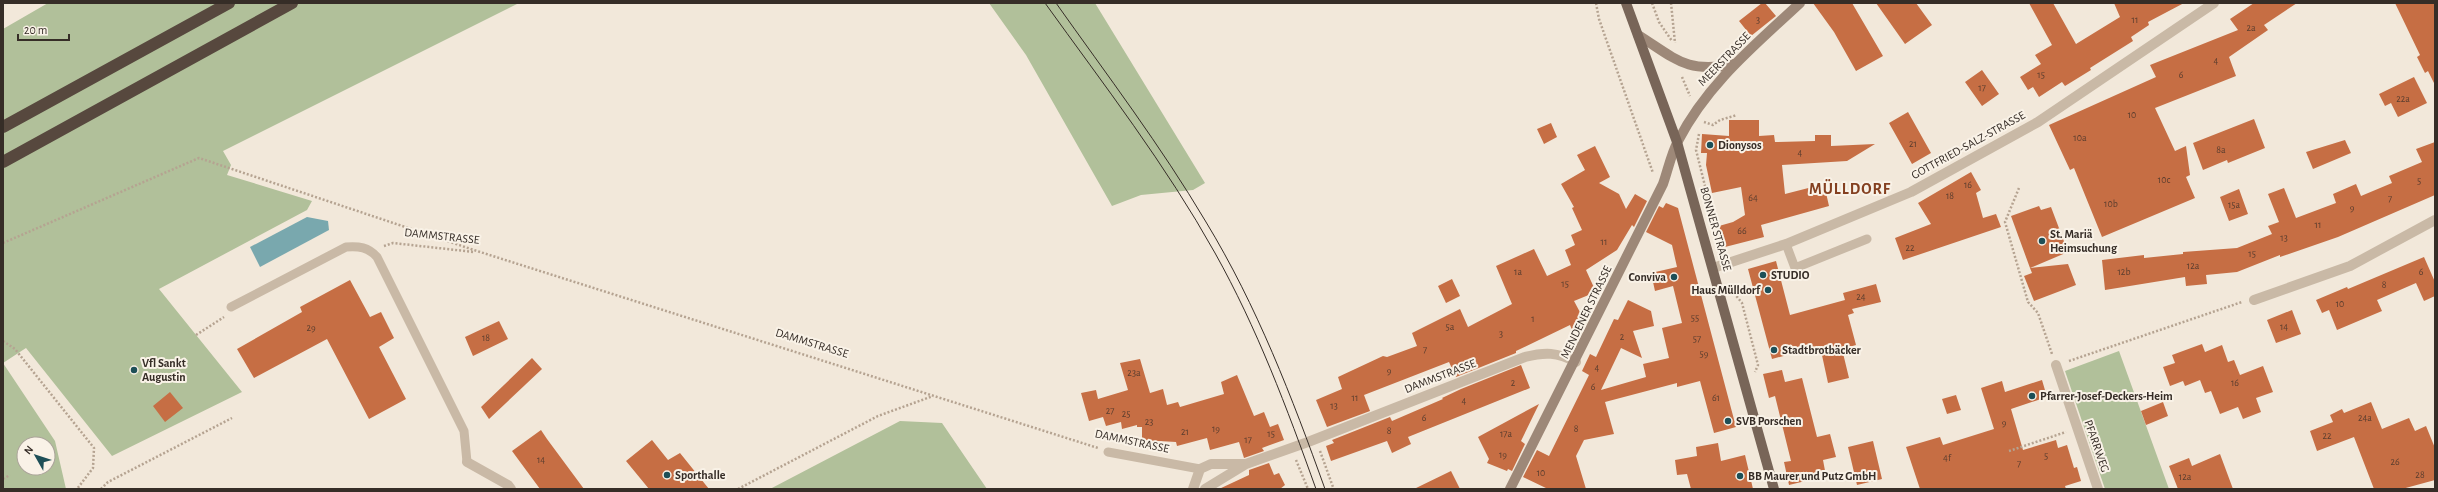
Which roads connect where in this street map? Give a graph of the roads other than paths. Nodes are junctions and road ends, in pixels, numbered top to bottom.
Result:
1 (229, 3) edge
2 (292, 3) edge
3 (1626, 3) edge
4 (1800, 3) edge
5 (2214, 3) edge
6 (1638, 34) junction
7 (1734, 64) junction
8 (3, 127) edge
9 (1677, 142) junction
10 (3, 162) edge
11 (2435, 220) edge
12 (1867, 239) dead end
13 (1786, 244) junction
14 (1713, 268) junction
15 (2254, 300) road end
16 (231, 307) road end
17 (1576, 362) junction
18 (2056, 365) road end
19 (1108, 452) road end
20 (467, 462) joint
21 (1246, 464) junction
22 (1200, 469) junction
23 (511, 489) edge
24 (1193, 489) edge
25 (1205, 489) edge
26 (1510, 489) edge
27 (1774, 489) edge
28 (2098, 489) edge

1 - 8 highway
2 - 10 highway
3 - 6 main road, BONNER STRASSE
4 - 7 street, MEERSTRASSE
5 - 13 street, GOTTFRIED-SALZ-STRASSE
6 - 7 street
6 - 9 main road, BONNER STRASSE
7 - 9 street, MEERSTRASSE
9 - 14 main road, BONNER STRASSE
9 - 17 street, MENDENER STRASSE
11 - 15 street
12 - 13 lane
13 - 14 street, GOTTFRIED-SALZ-STRASSE
14 - 27 main road, BONNER STRASSE
16 - 20 lane
17 - 21 street, DAMMSTRASSE
17 - 26 street, MENDENER STRASSE
18 - 28 street, PFARRWEG
19 - 22 lane, DAMMSTRASSE
20 - 23 street
21 - 22 street, DAMMSTRASSE
21 - 25 street, DAMMSTRASSE
22 - 24 street

